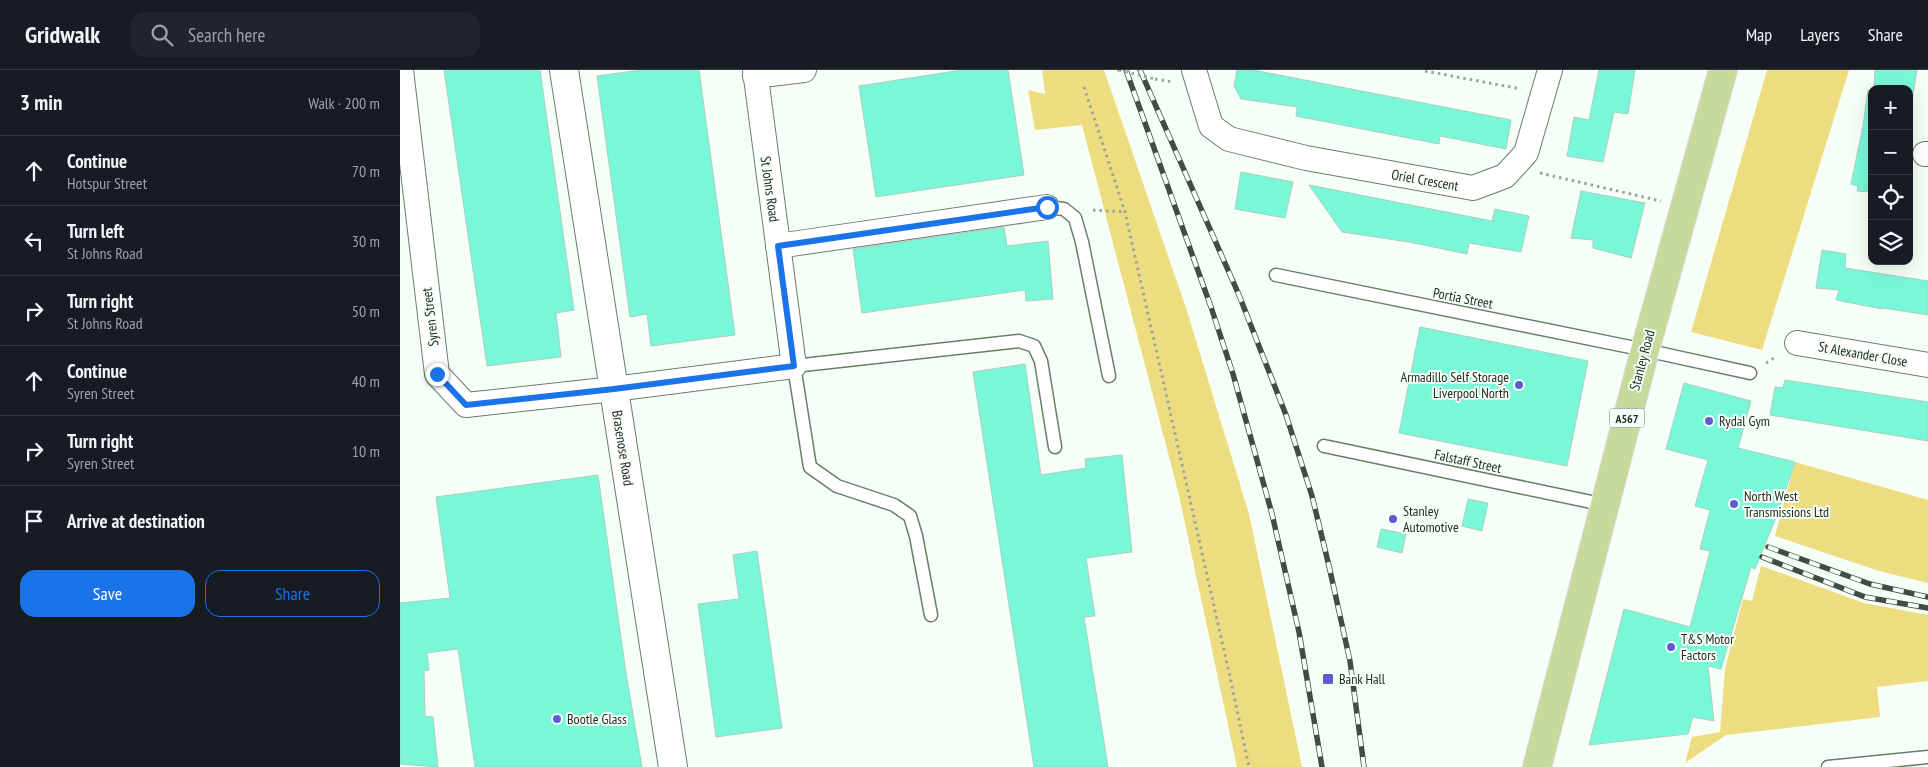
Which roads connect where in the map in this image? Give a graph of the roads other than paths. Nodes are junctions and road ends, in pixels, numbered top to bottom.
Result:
1 (401, 70) edge
2 (564, 70) edge
3 (804, 70) edge
4 (1194, 70) edge
5 (1550, 70) edge
6 (1724, 70) edge
7 (755, 73) edge
8 (1047, 207) joint
9 (778, 246) junction
10 (1276, 275) dead end
11 (1797, 343) road end
12 (1645, 350) junction
13 (1928, 365) edge
14 (794, 366) junction
15 (1750, 373) road end
16 (1109, 376) dead end
17 (614, 389) junction
18 (1324, 446) dead end
19 (1055, 448) dead end
20 (1606, 505) junction
21 (931, 615) dead end
22 (1928, 757) edge
23 (673, 767) edge
24 (1537, 767) edge
25 (1828, 767) edge

1 - 17 street, Syren Street
2 - 17 main road, Brasenose Road
3 - 7 street
4 - 5 street, Oriel Crescent
6 - 12 main road, Stanley Road / A567
7 - 9 street, St Johns Road
8 - 9 street
8 - 16 lane
9 - 14 street, St Johns Road
10 - 12 lane, Portia Street
11 - 13 street, St Alexander Close
12 - 15 lane, Portia Street
12 - 20 main road, Stanley Road / A567
14 - 17 street
14 - 19 lane
14 - 21 lane
17 - 23 main road, Brasenose Road
18 - 20 lane, Falstaff Street
20 - 24 main road, Stanley Road / A567
22 - 25 lane

